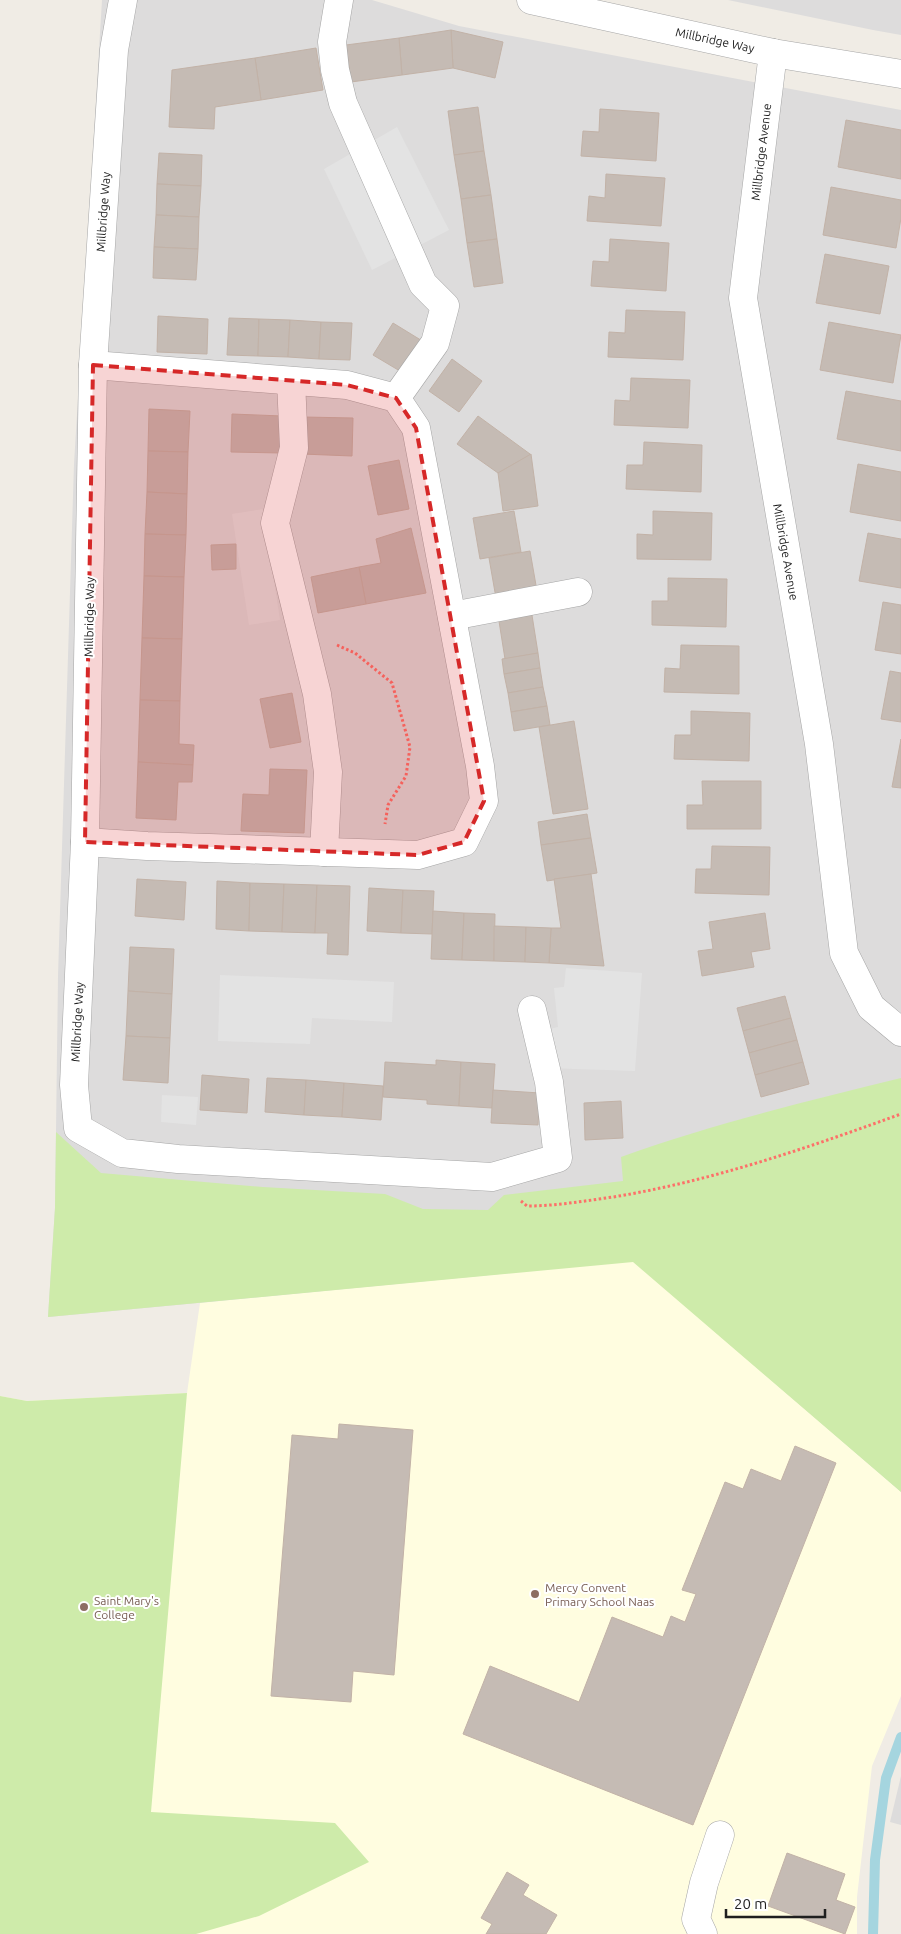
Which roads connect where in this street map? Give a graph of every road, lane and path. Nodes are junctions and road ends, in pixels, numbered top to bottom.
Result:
1 (123, 0) edge
2 (339, 0) edge
3 (531, 0) edge
4 (773, 53) junction
5 (901, 74) edge
6 (93, 365) junction
7 (291, 381) junction
8 (396, 398) junction
9 (578, 592) dead end
10 (452, 616) junction
11 (302, 630) junction
12 (85, 842) junction
13 (324, 852) junction
14 (382, 854) junction
15 (532, 1010) dead end
16 (901, 1032) edge
17 (901, 1114) edge
18 (517, 1170) junction
19 (720, 1835) dead end
20 (704, 1934) edge

1 - 6 street, Millbridge Way
2 - 8 street
3 - 4 street, Millbridge Way
4 - 5 street, Millbridge Way
4 - 16 street, Millbridge Avenue
6 - 7 street
6 - 12 street, Millbridge Way
7 - 8 street
7 - 11 street
8 - 10 street
9 - 10 street
10 - 14 street
11 - 13 street
11 - 14 path
12 - 13 street
12 - 18 street, Millbridge Way
13 - 14 street
15 - 18 street
17 - 18 path
19 - 20 street

